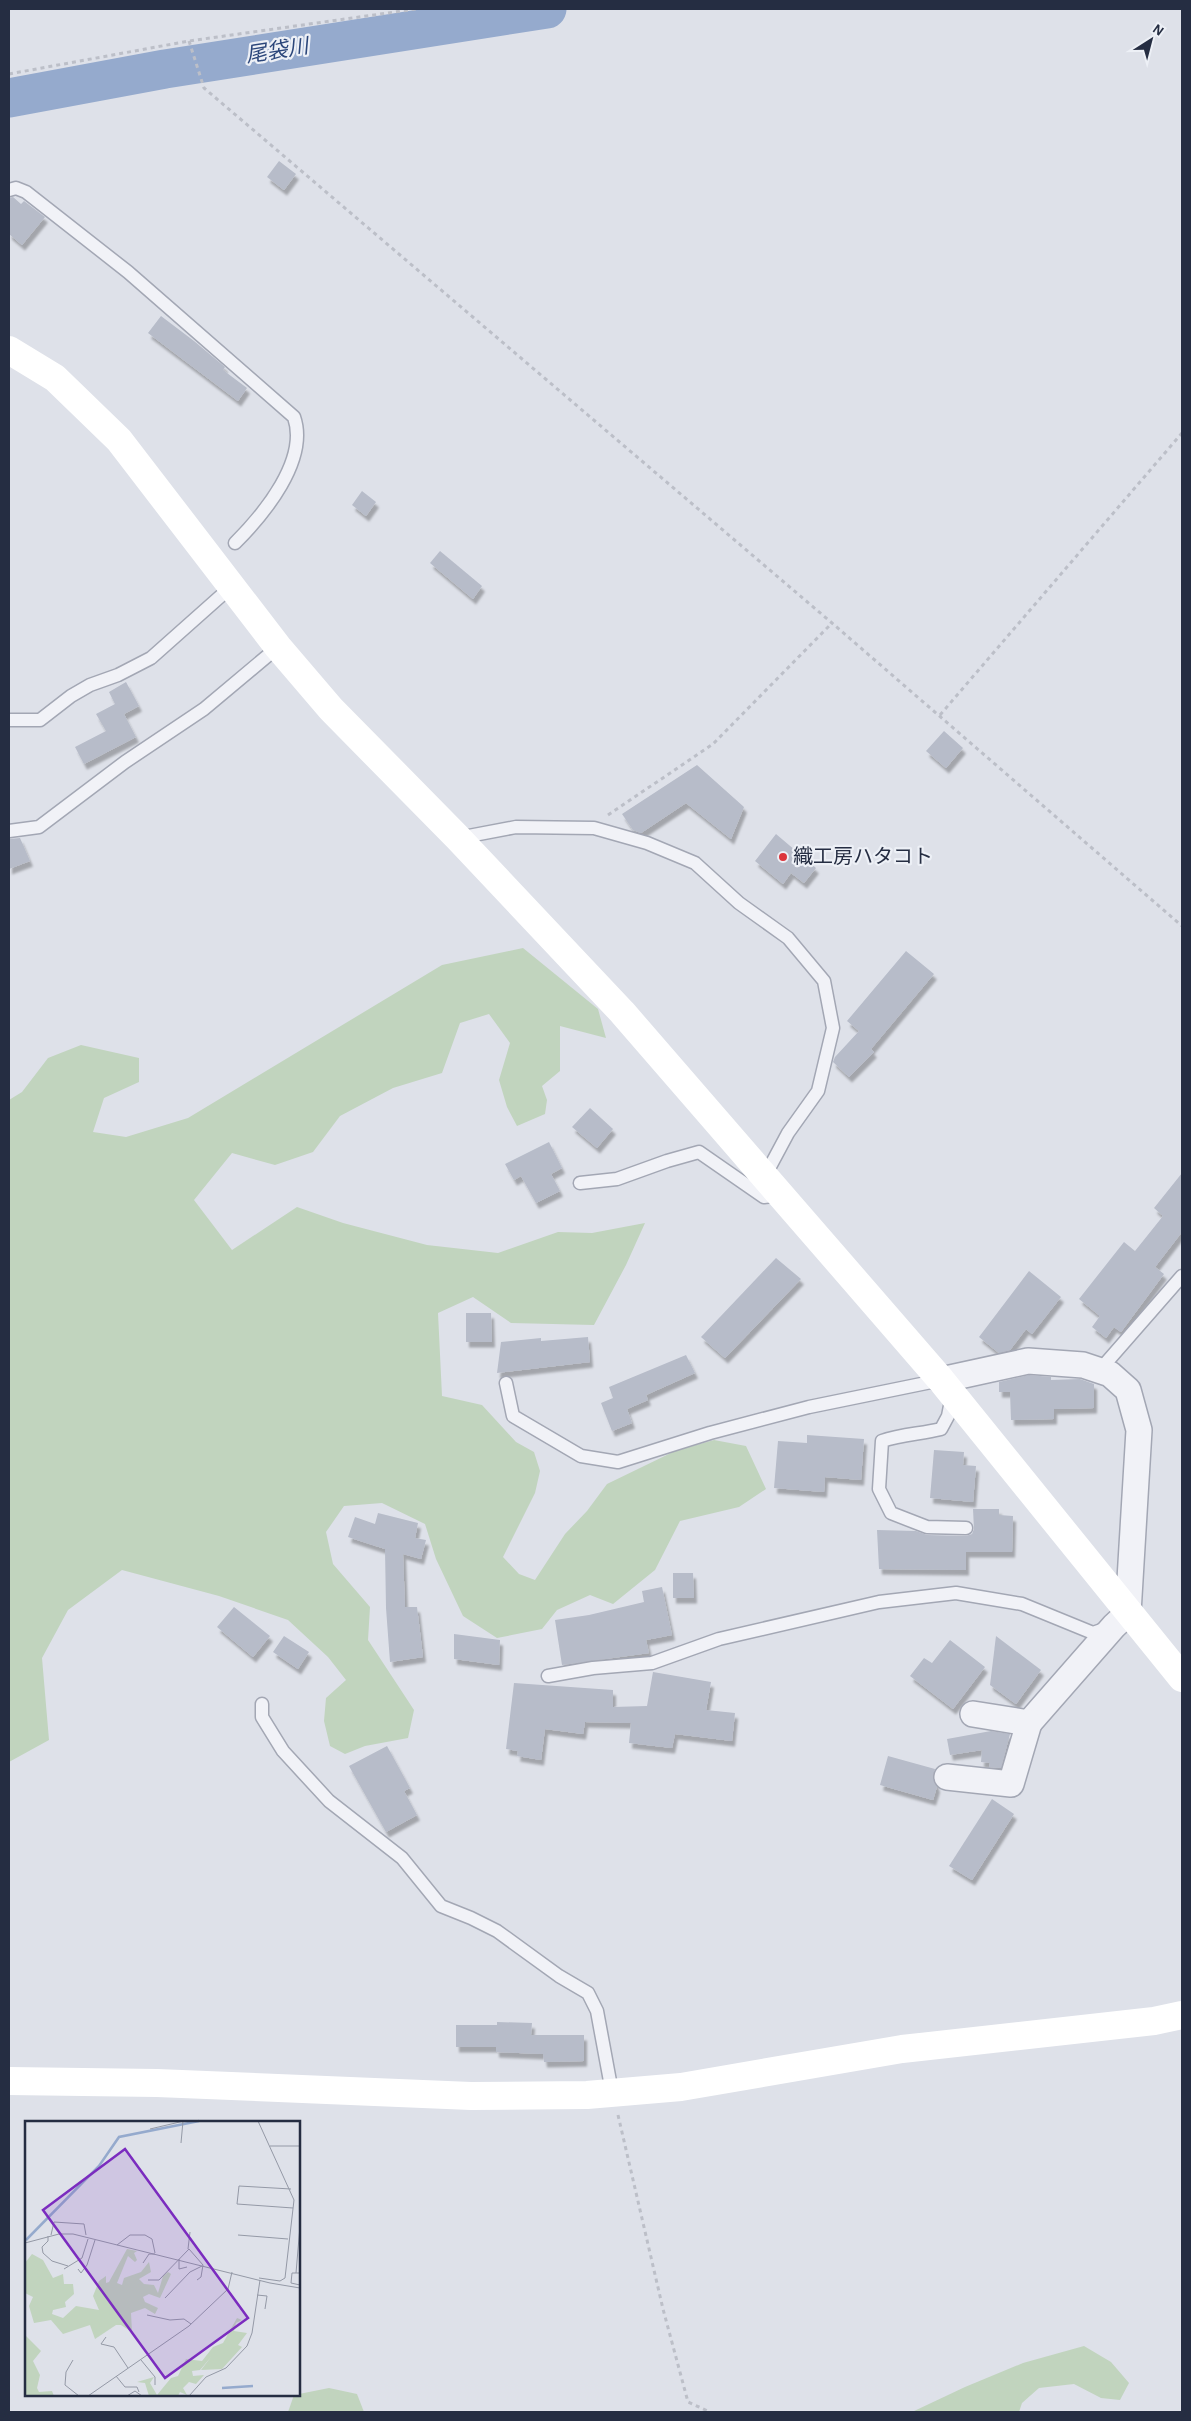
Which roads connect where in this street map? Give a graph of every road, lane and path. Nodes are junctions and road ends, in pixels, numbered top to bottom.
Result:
1 (416, 9) edge
2 (189, 41) junction
3 (9, 74) edge
4 (9, 190) edge
5 (9, 350) edge
6 (1182, 433) edge
7 (235, 543) dead end
8 (232, 586) junction
9 (832, 623) junction
10 (278, 647) junction
11 (940, 715) junction
12 (9, 720) edge
13 (591, 828) junction
14 (9, 831) edge
15 (458, 838) junction
16 (1182, 926) edge
17 (580, 1183) dead end
18 (773, 1186) junction
19 (1182, 1276) edge
20 (1099, 1370) junction
21 (506, 1383) dead end
22 (946, 1388) junction
23 (966, 1528) dead end
24 (1121, 1620) junction
25 (548, 1676) dead end
26 (1182, 1678) edge
27 (262, 1704) dead end
28 (974, 1714) dead end
29 (1029, 1723) junction
30 (947, 1777) dead end
31 (1182, 2015) edge
32 (9, 2081) edge
33 (612, 2092) junction
34 (710, 2412) edge

1 - 2 path
2 - 3 path
2 - 9 path
4 - 7 lane
5 - 8 street
6 - 11 path
8 - 10 street
8 - 12 lane
9 - 11 path
9 - 13 path
10 - 14 lane
10 - 15 street
11 - 16 path
13 - 15 lane
13 - 18 lane
15 - 18 street
17 - 18 lane
18 - 22 street
19 - 20 lane
20 - 22 street
20 - 24 street
21 - 22 lane
22 - 23 lane
22 - 24 street
24 - 25 lane
24 - 26 street
24 - 29 street
27 - 33 lane
28 - 29 street
29 - 30 street
31 - 33 street
32 - 33 street
33 - 34 path

